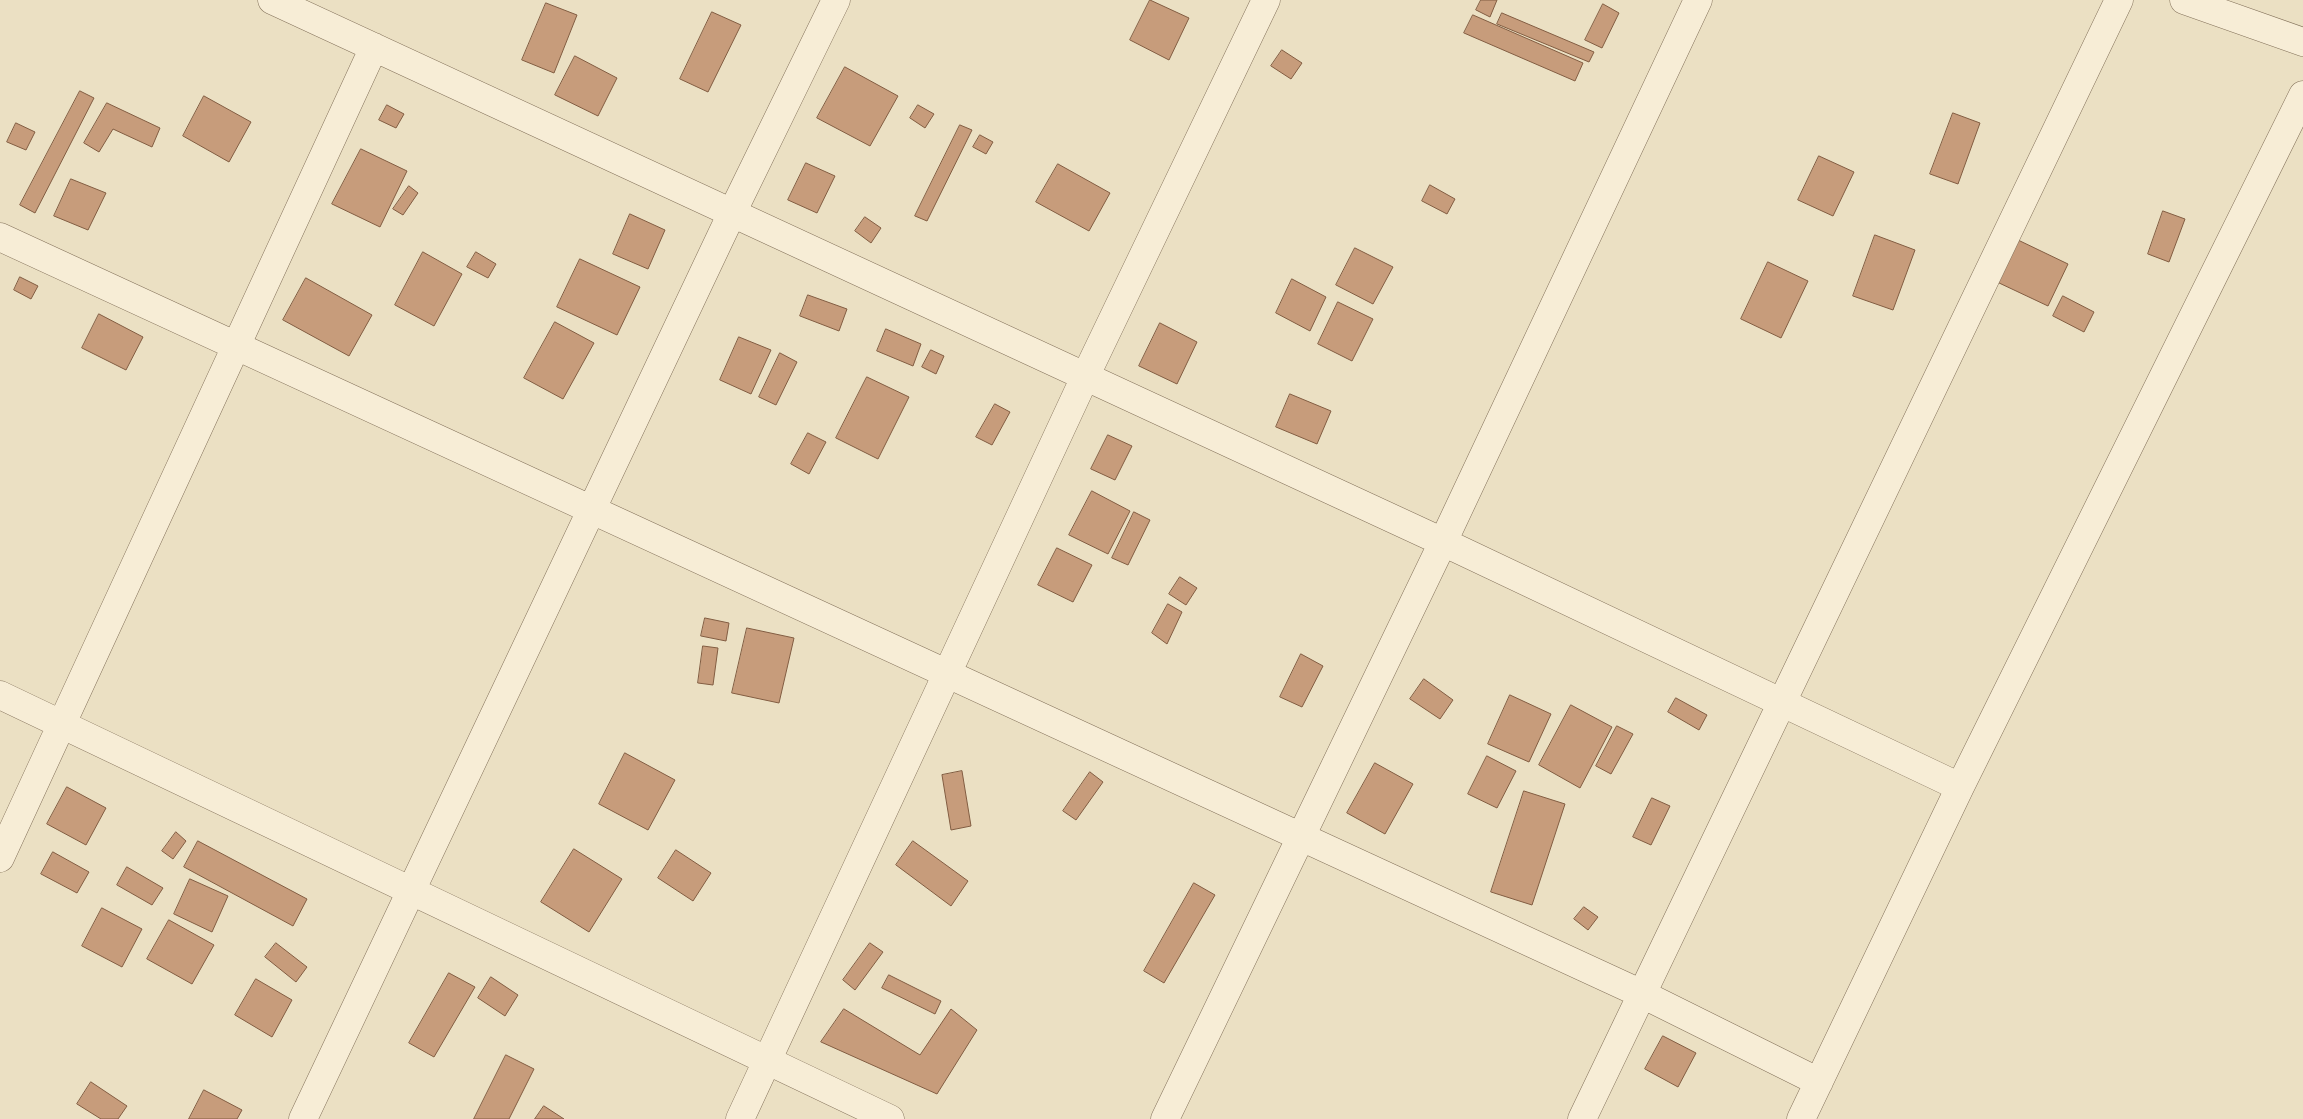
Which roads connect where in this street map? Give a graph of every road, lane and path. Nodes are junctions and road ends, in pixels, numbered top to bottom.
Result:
1 (272, 0) edge
2 (836, 0) edge
3 (1266, 0) edge
4 (1698, 0) edge
5 (2119, 0) edge
6 (2184, 0) edge
7 (2303, 42) edge
8 (374, 47) junction
9 (2303, 95) edge
10 (732, 213) junction
11 (0, 237) edge
12 (236, 346) junction
13 (1085, 377) junction
14 (592, 510) junction
15 (1443, 542) junction
16 (947, 675) junction
17 (0, 695) edge
18 (1780, 704) junction
19 (62, 724) junction
20 (1960, 787) junction
21 (1300, 838) junction
22 (0, 858) edge
23 (411, 891) junction
24 (1642, 994) junction
25 (767, 1060) junction
26 (1819, 1082) junction
27 (303, 1119) edge
28 (740, 1119) edge
29 (890, 1119) edge
30 (1165, 1119) edge
31 (1582, 1119) edge
32 (1802, 1119) edge

1 - 8 street
2 - 10 street
3 - 13 street
4 - 15 street
5 - 18 street
6 - 7 street
8 - 10 street
8 - 12 street
9 - 20 street
10 - 13 street
10 - 14 street
11 - 12 street
12 - 14 street
12 - 19 street
13 - 15 street
13 - 16 street
14 - 16 street
14 - 23 street
15 - 18 street
15 - 21 street
16 - 21 street
16 - 25 street
17 - 19 street
18 - 20 street
18 - 24 street
19 - 22 street
19 - 23 street
20 - 26 street
21 - 24 street
21 - 30 street
23 - 25 street
23 - 27 street
24 - 26 street
24 - 31 street
25 - 28 street
25 - 29 street
26 - 32 street

